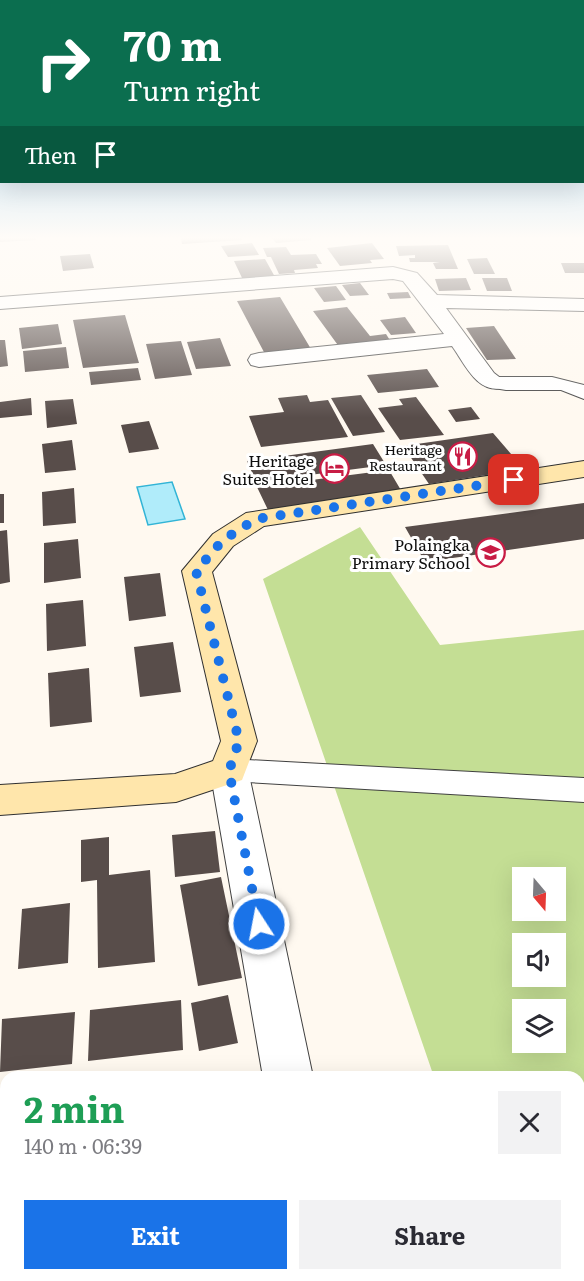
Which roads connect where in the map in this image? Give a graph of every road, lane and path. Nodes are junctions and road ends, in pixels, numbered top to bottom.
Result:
1 (65, 298) edge
2 (428, 298) edge
3 (431, 302) junction
4 (0, 303) edge
5 (584, 305) edge
6 (458, 339) junction
7 (259, 360) dead end
8 (495, 383) joint
9 (584, 393) edge
10 (584, 470) edge
11 (229, 771) junction
12 (584, 790) edge
13 (0, 800) edge
14 (287, 1071) edge

1 - 4 street
2 - 3 street
3 - 5 street
3 - 6 street
6 - 7 street
6 - 8 street
8 - 9 lane
10 - 11 street
11 - 12 lane
11 - 13 street
11 - 14 street

